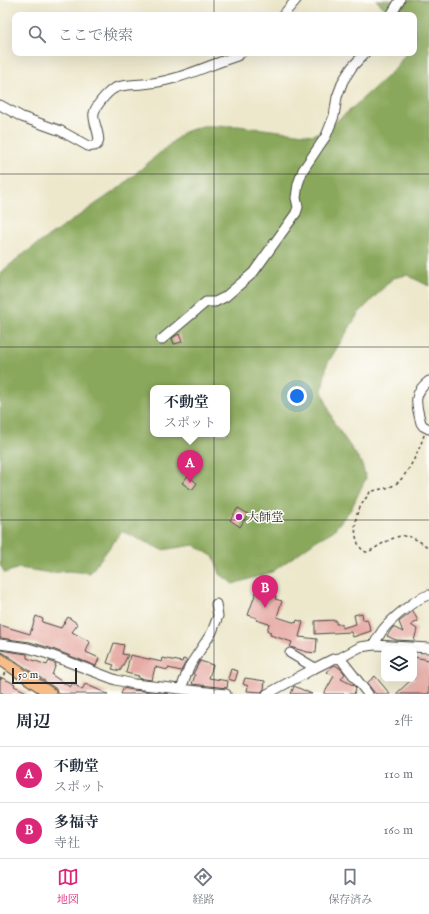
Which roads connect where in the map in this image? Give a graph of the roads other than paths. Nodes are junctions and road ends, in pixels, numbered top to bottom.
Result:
1 (296, 0) edge
2 (400, 0) edge
3 (286, 12) edge
4 (393, 12) edge
5 (236, 56) edge
6 (362, 56) edge
7 (0, 105) edge
8 (161, 340) dead end
9 (429, 381) edge
10 (428, 429) edge
11 (429, 595) edge
12 (216, 604) dead end
13 (0, 644) edge
14 (374, 645) junction
15 (429, 648) edge
16 (290, 653) dead end
17 (340, 658) junction
18 (0, 659) edge
19 (315, 668) junction
20 (361, 684) junction
21 (181, 689) junction
22 (51, 694) edge
23 (226, 694) edge
24 (267, 694) edge
25 (358, 694) edge
26 (368, 694) edge

1 - 3 street
2 - 4 street
5 - 7 street
6 - 8 street
9 - 10 street
11 - 14 street
12 - 21 street
13 - 21 street
14 - 15 street
14 - 17 street
16 - 19 street
17 - 19 street
17 - 20 street
18 - 22 main road
19 - 24 street
20 - 25 street
20 - 26 street
21 - 23 street

